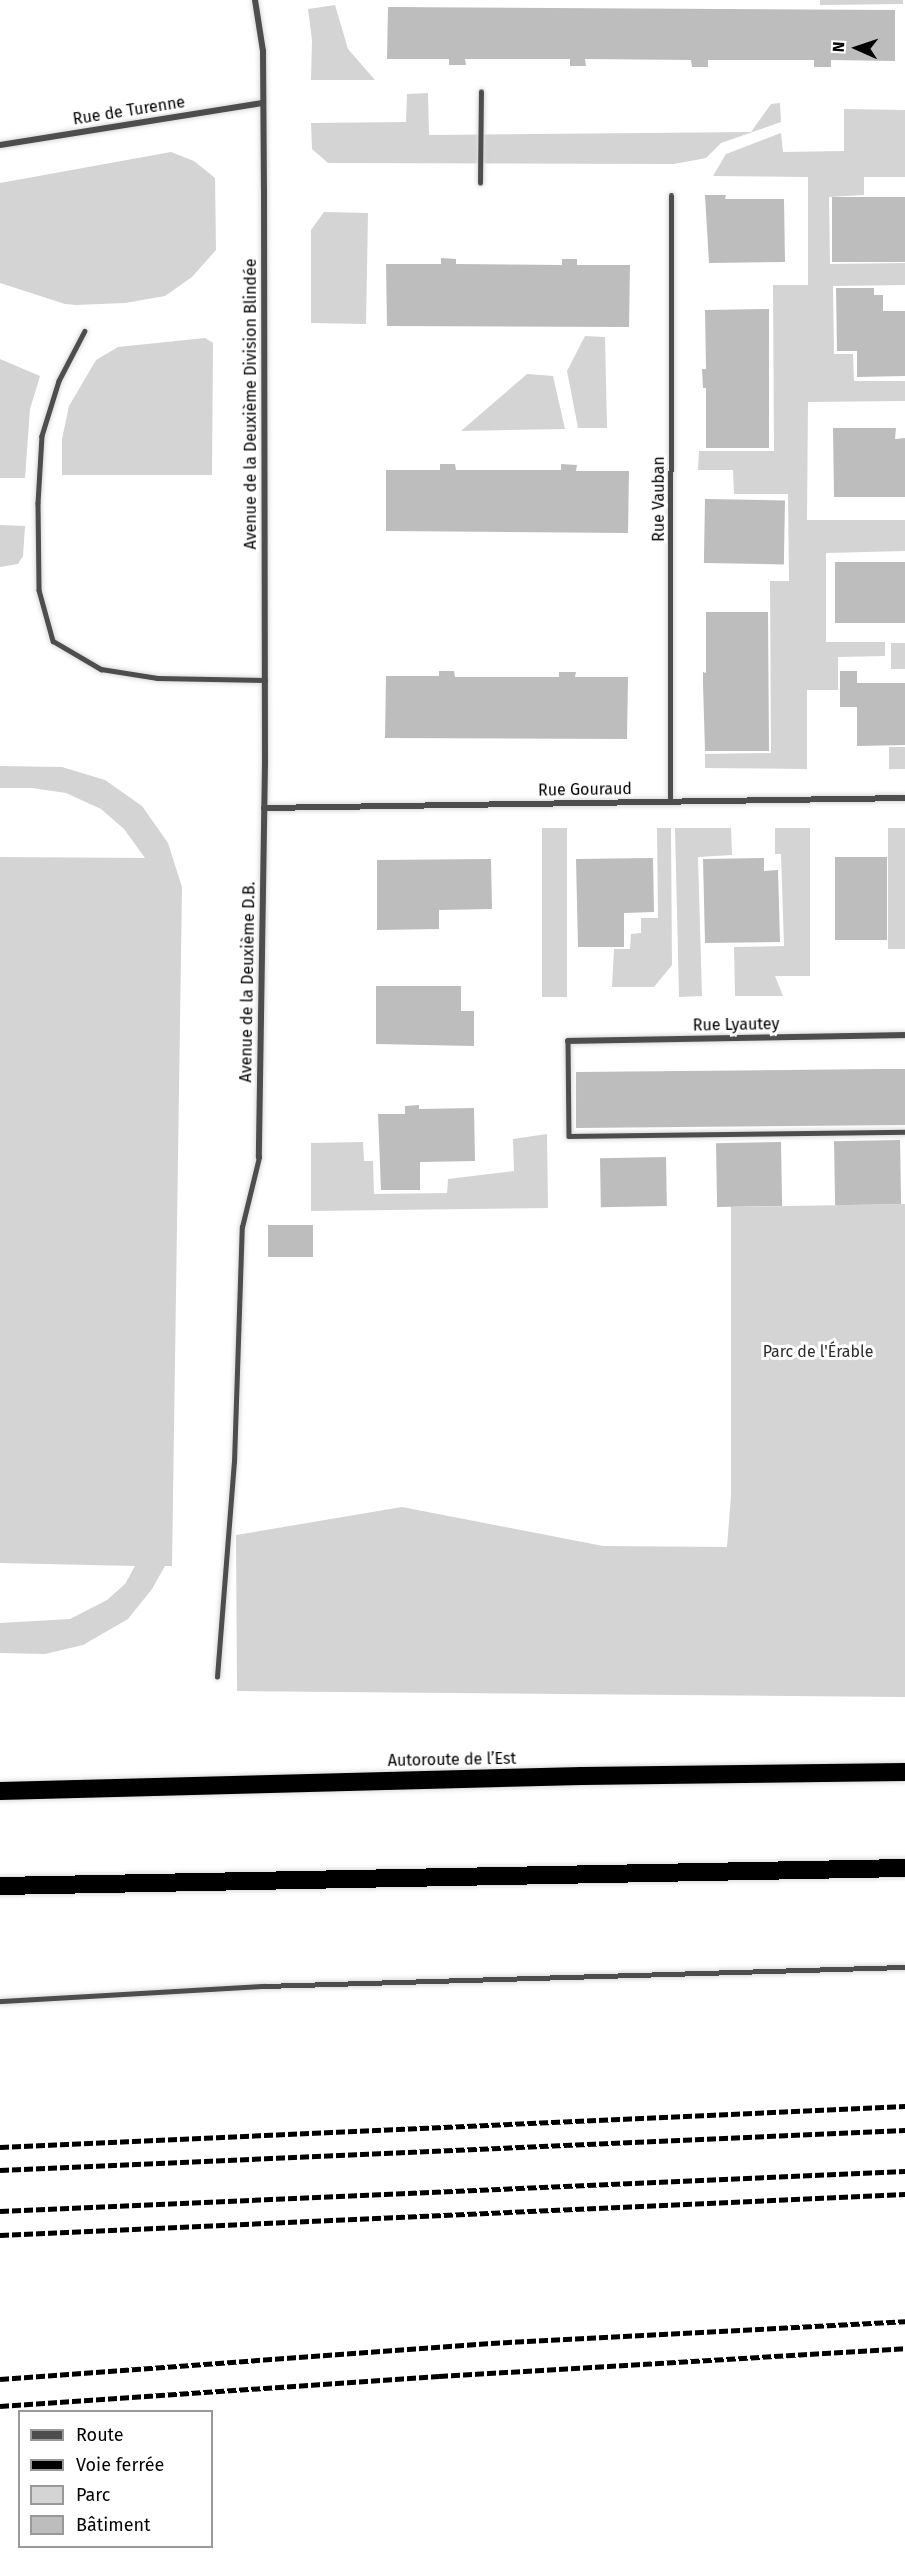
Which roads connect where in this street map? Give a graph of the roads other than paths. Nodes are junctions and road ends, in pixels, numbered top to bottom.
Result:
1 (255, 0) edge
2 (481, 92) dead end
3 (263, 103) junction
4 (0, 145) edge
5 (480, 183) dead end
6 (671, 196) dead end
7 (85, 331) dead end
8 (265, 680) junction
9 (905, 798) edge
10 (670, 802) junction
11 (264, 808) junction
12 (905, 1035) edge
13 (568, 1041) joint
14 (905, 1132) edge
15 (260, 1157) joint
16 (217, 1677) dead end
17 (905, 1772) edge
18 (0, 1791) edge
19 (905, 1868) edge
20 (0, 1886) edge
21 (905, 1966) edge
22 (0, 2001) edge

1 - 3 street, Avenue de la Deuxième Division Blindée
2 - 5 lane
3 - 4 street, Rue de Turenne
3 - 8 street, Avenue de la Deuxième Division Blindée
6 - 10 lane, Rue Vauban
7 - 8 lane
8 - 11 street, Avenue de la Deuxième Division Blindée
9 - 10 street, Rue Gouraud
10 - 11 street, Rue Gouraud
11 - 15 street, Avenue de la Deuxième D.B.
12 - 13 street, Rue Lyautey
13 - 14 lane
15 - 16 lane
17 - 18 highway, Autoroute de l’Est
19 - 20 highway
21 - 22 lane

